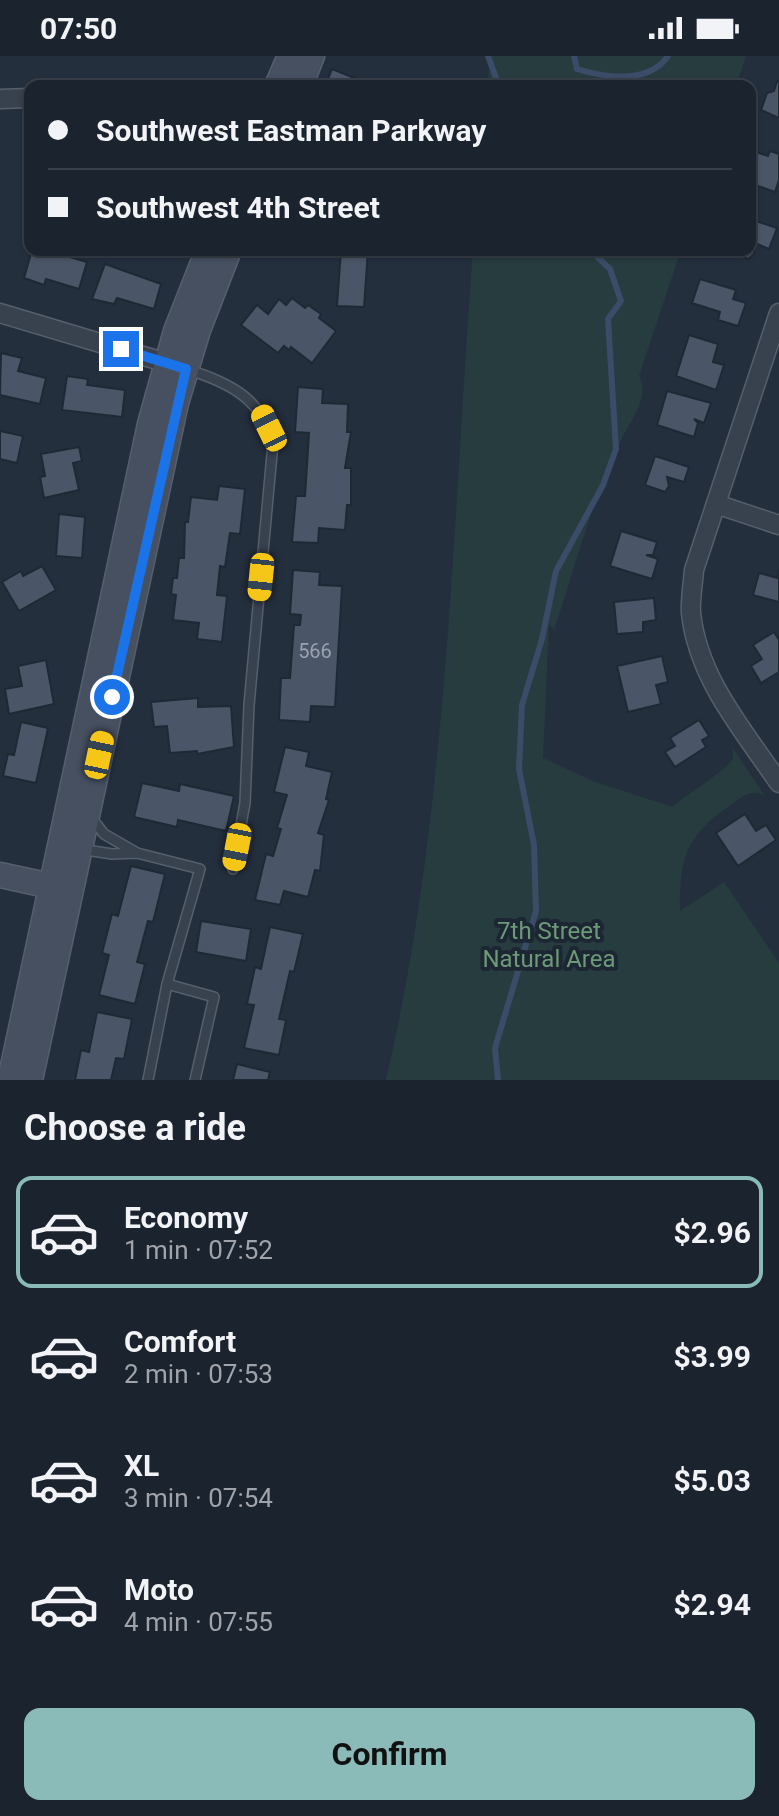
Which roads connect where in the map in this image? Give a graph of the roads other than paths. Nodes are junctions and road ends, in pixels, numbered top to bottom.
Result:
1 (290, 56) edge
2 (312, 56) edge
3 (280, 80) edge
4 (302, 80) edge
5 (24, 98) edge
6 (0, 99) edge
7 (206, 256) edge
8 (226, 256) edge
9 (0, 313) edge
10 (779, 313) edge
11 (176, 366) junction
12 (716, 504) junction
13 (779, 525) edge
14 (79, 752) junction
15 (779, 783) edge
16 (87, 813) junction
17 (79, 849) junction
18 (137, 853) junction
19 (233, 869) dead end
20 (0, 875) edge
21 (51, 886) junction
22 (167, 984) junction
23 (10, 1080) edge
24 (30, 1080) edge
25 (148, 1080) edge
26 (195, 1080) edge

1 - 3 main road
2 - 4 main road
5 - 6 street
7 - 11 main road
8 - 11 main road
9 - 11 street
10 - 12 street
11 - 14 main road
11 - 16 main road
11 - 19 lane
12 - 13 street
12 - 15 street
14 - 17 main road
14 - 21 main road
16 - 17 main road
16 - 18 lane
17 - 18 lane
17 - 24 main road
18 - 22 lane
20 - 21 main road
21 - 23 main road
22 - 25 lane
22 - 26 lane

